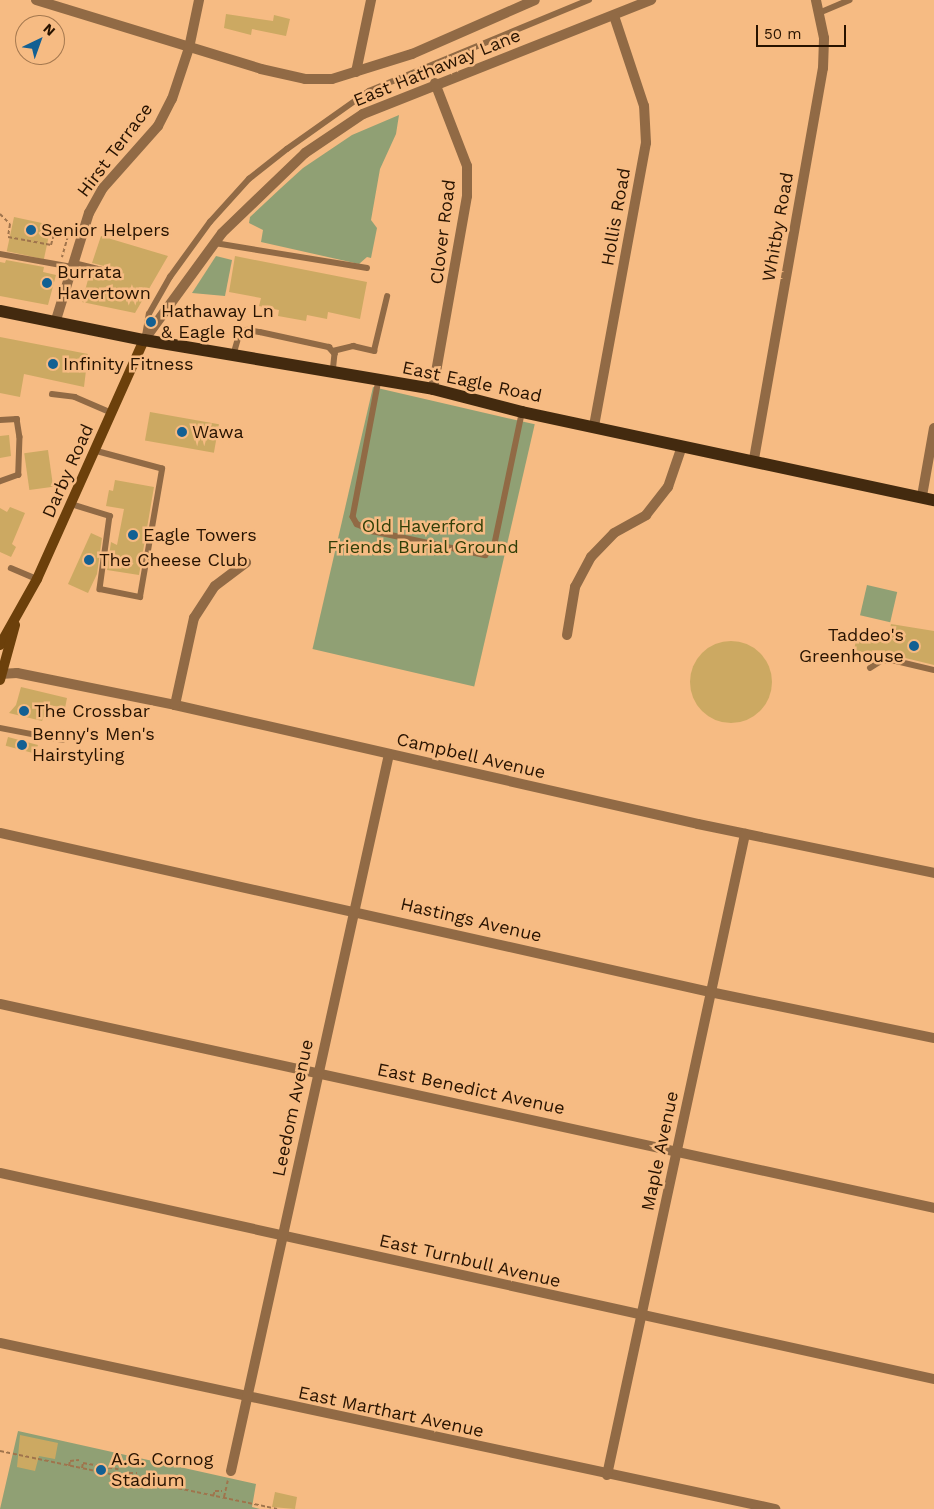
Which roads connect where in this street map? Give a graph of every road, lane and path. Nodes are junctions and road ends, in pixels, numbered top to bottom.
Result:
1 (36, 0) edge
2 (199, 0) edge
3 (371, 0) edge
4 (535, 0) edge
5 (589, 0) edge
6 (651, 0) edge
7 (816, 0) edge
8 (849, 0) edge
9 (819, 13) junction
10 (614, 16) junction
11 (189, 48) junction
12 (356, 72) junction
13 (435, 83) junction
14 (0, 214) edge
15 (214, 243) junction
16 (0, 254) edge
17 (60, 265) junction
18 (73, 265) junction
19 (367, 268) dead end
20 (118, 274) dead end
21 (386, 297) dead end
22 (0, 311) edge
23 (56, 320) junction
24 (144, 340) junction
25 (333, 351) junction
26 (233, 356) junction
27 (334, 372) junction
28 (379, 380) junction
29 (433, 389) junction
30 (52, 394) dead end
31 (522, 412) junction
32 (112, 413) junction
33 (0, 420) edge
34 (594, 426) junction
35 (934, 428) edge
36 (682, 446) junction
37 (95, 451) junction
38 (754, 459) junction
39 (0, 482) edge
40 (928, 498) edge
41 (71, 504) junction
42 (246, 563) dead end
43 (10, 568) dead end
44 (37, 579) junction
45 (18, 615) junction
46 (567, 635) dead end
47 (1, 640) edge
48 (870, 668) dead end
49 (934, 670) edge
50 (1, 676) edge
51 (175, 704) junction
52 (0, 728) edge
53 (63, 740) dead end
54 (389, 754) junction
55 (0, 833) edge
56 (745, 834) junction
57 (934, 873) edge
58 (353, 910) junction
59 (710, 992) junction
60 (0, 1004) edge
61 (934, 1038) edge
62 (317, 1073) junction
63 (677, 1150) junction
64 (0, 1173) edge
65 (934, 1208) edge
66 (282, 1235) junction
67 (642, 1316) junction
68 (0, 1343) edge
69 (934, 1379) edge
70 (247, 1397) junction
71 (0, 1451) edge
72 (79, 1460) dead end
73 (69, 1466) junction
74 (82, 1468) junction
75 (118, 1469) dead end
76 (231, 1471) joint
77 (137, 1473) dead end
78 (607, 1475) junction
79 (156, 1477) dead end
80 (128, 1478) junction
81 (163, 1485) junction
82 (222, 1491) dead end
83 (213, 1496) junction
84 (224, 1498) junction
85 (277, 1509) edge
86 (775, 1509) edge

1 - 11 street
2 - 11 street, Hirst Terrace
3 - 12 street
4 - 12 street
5 - 24 lane
6 - 10 street, East Hathaway Lane
7 - 9 street, Whitby Road
8 - 9 lane
9 - 38 street, Whitby Road
10 - 13 street, East Hathaway Lane
10 - 34 street, Hollis Road
11 - 12 street
11 - 18 street, Hirst Terrace
13 - 15 street, East Hathaway Lane
13 - 29 street, Clover Road
14 - 17 path
15 - 19 lane
15 - 24 street, East Hathaway Lane
16 - 17 lane
17 - 18 lane
18 - 20 lane
18 - 23 street, Hirst Terrace
21 - 25 lane
22 - 23 main road, East Eagle Road
23 - 24 main road, East Eagle Road
24 - 26 main road, East Eagle Road
24 - 32 street, Darby Road
25 - 26 lane
25 - 27 lane
26 - 27 main road, East Eagle Road
27 - 28 main road, East Eagle Road
28 - 29 main road, East Eagle Road
28 - 31 lane
29 - 31 main road, East Eagle Road
30 - 32 lane
31 - 34 main road, East Eagle Road
32 - 37 street, Darby Road
33 - 39 lane
34 - 36 main road, East Eagle Road
35 - 40 street
36 - 38 main road, East Eagle Road
36 - 46 street
37 - 41 street, Darby Road
37 - 41 lane
38 - 40 main road, East Eagle Road
41 - 44 street, Darby Road
42 - 51 street
43 - 44 lane
44 - 45 street, Darby Road
45 - 47 street, Darby Road
45 - 50 street, Darby Road
48 - 49 lane
50 - 51 street, Campbell Avenue
51 - 54 street, Campbell Avenue
52 - 53 lane
54 - 56 street, Campbell Avenue
54 - 58 street, Leedom Avenue
55 - 58 street, Hastings Avenue
56 - 57 street, Campbell Avenue
56 - 59 street, Maple Avenue
58 - 59 street, Hastings Avenue
58 - 62 street, Leedom Avenue
59 - 61 street, Hastings Avenue
59 - 63 street, Maple Avenue
60 - 62 street, East Benedict Avenue
62 - 63 street, East Benedict Avenue
62 - 66 street, Leedom Avenue
63 - 65 street, East Benedict Avenue
63 - 67 street, Maple Avenue
64 - 66 street, East Turnbull Avenue
66 - 67 street, East Turnbull Avenue
66 - 70 street, Leedom Avenue
67 - 69 street, East Turnbull Avenue
67 - 78 street, Maple Avenue
68 - 70 street, East Marthart Avenue
70 - 76 street, Leedom Avenue
70 - 78 street, East Marthart Avenue
71 - 73 path
72 - 73 path
73 - 74 path
74 - 75 path
74 - 80 path
76 - 84 path
77 - 80 path
78 - 86 street, East Marthart Avenue
79 - 81 path
80 - 81 path
81 - 83 path
82 - 83 path
83 - 84 path
84 - 85 path

